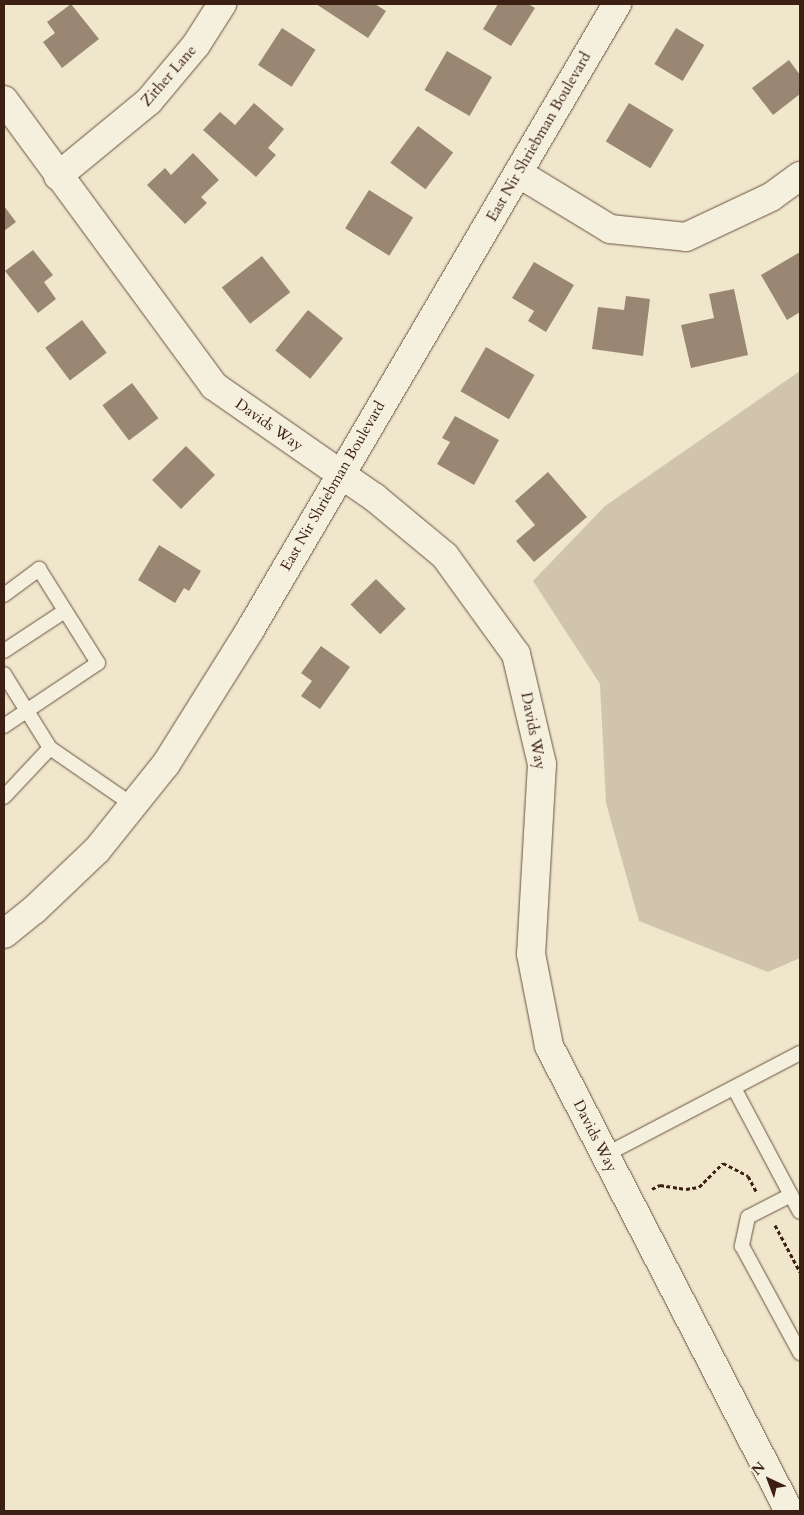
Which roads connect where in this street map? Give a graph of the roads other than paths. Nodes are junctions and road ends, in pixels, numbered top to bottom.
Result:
1 (222, 4) edge
2 (617, 4) edge
3 (4, 100) edge
4 (518, 173) junction
5 (58, 176) junction
6 (800, 176) edge
7 (340, 475) junction
8 (4, 595) edge
9 (65, 611) junction
10 (4, 651) edge
11 (4, 674) edge
12 (26, 711) junction
13 (4, 726) edge
14 (50, 748) junction
15 (4, 797) edge
16 (133, 805) junction
17 (4, 934) edge
18 (800, 1053) edge
19 (734, 1088) junction
20 (605, 1155) junction
21 (796, 1193) edge
22 (800, 1212) edge
23 (800, 1353) edge
24 (789, 1511) edge

1 - 5 street, Zither Lane
2 - 4 street, East Nir Shriebman Boulevard
3 - 5 street, Davids Way
4 - 6 street
4 - 7 street, East Nir Shriebman Boulevard
5 - 7 street, Davids Way
7 - 16 street, East Nir Shriebman Boulevard
7 - 20 street, Davids Way
8 - 9 lane
9 - 10 lane
9 - 12 lane
11 - 12 lane
12 - 13 lane
12 - 14 lane
14 - 15 lane
14 - 16 lane
16 - 17 street, East Nir Shriebman Boulevard
18 - 19 lane
19 - 20 lane
19 - 21 lane
20 - 24 street, Davids Way
21 - 22 lane
21 - 23 lane

